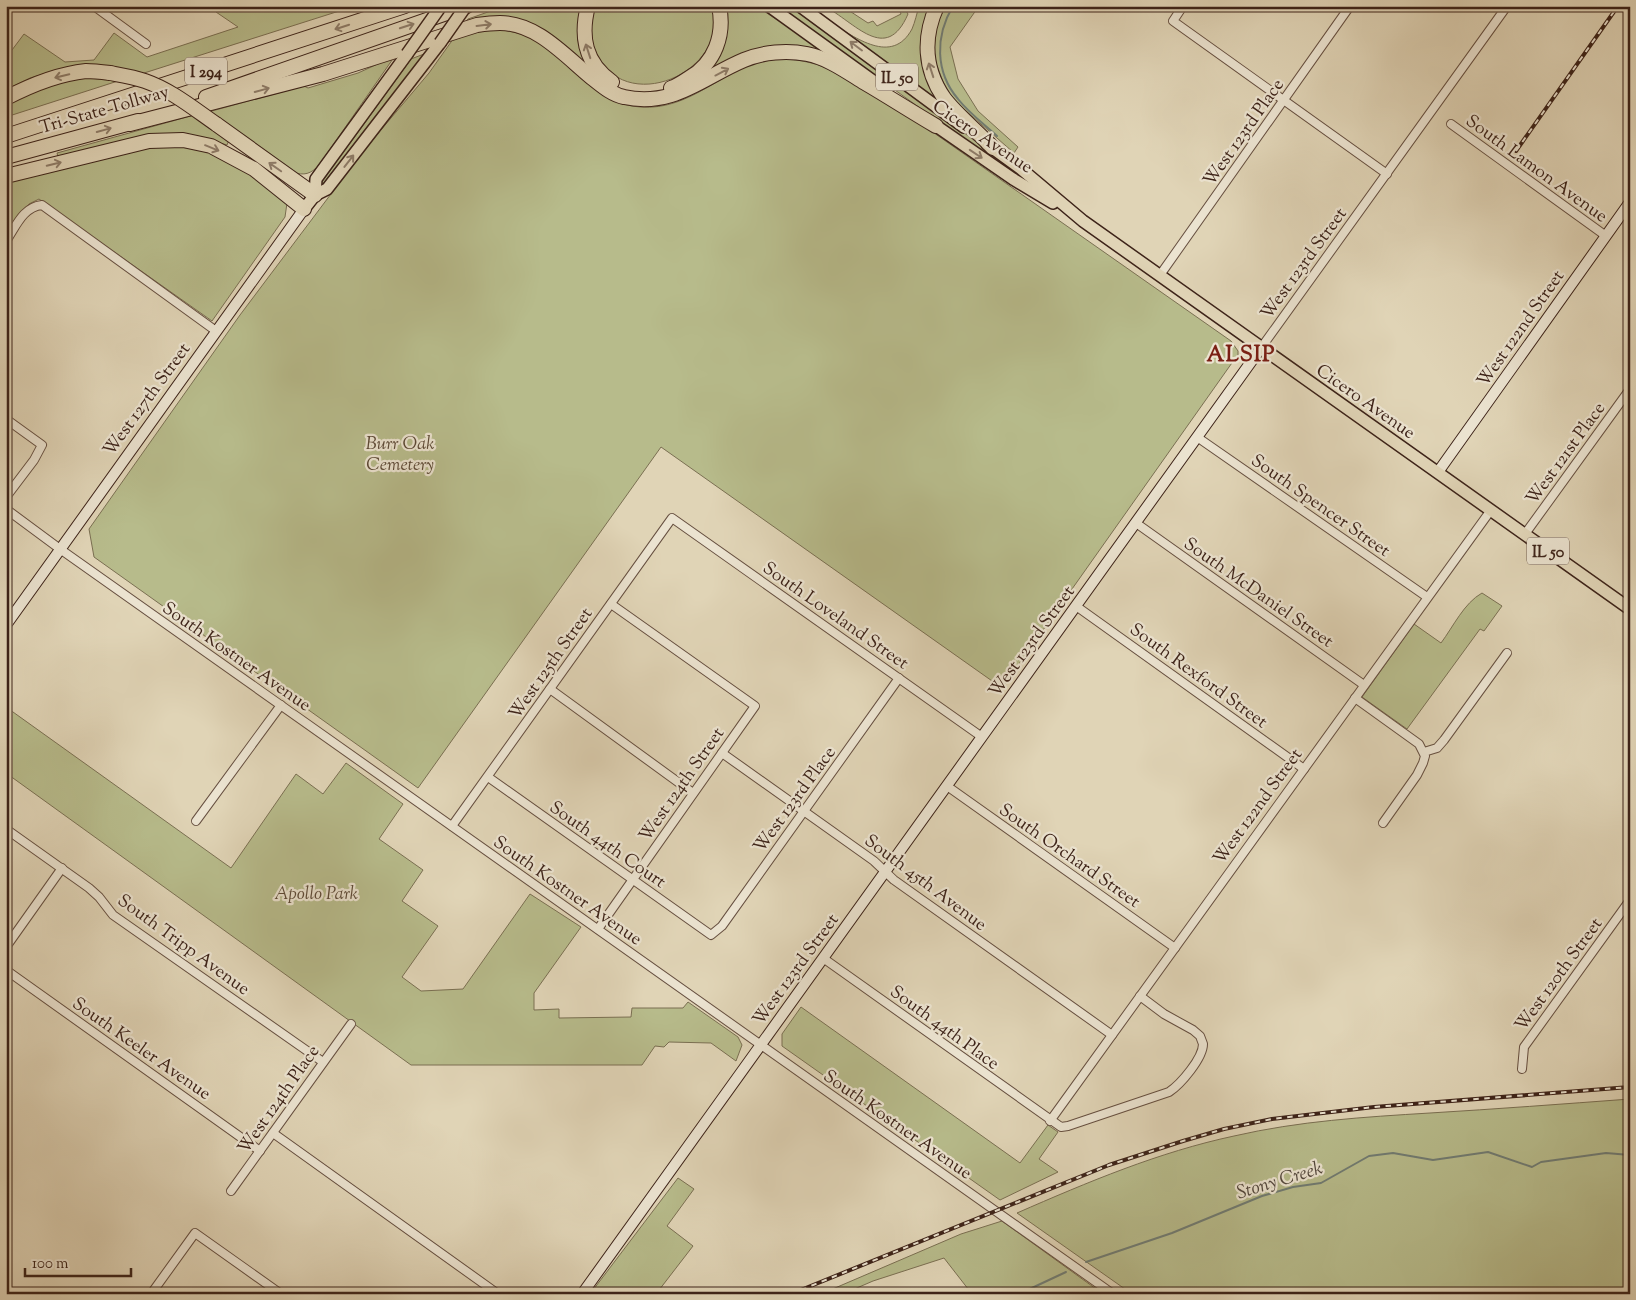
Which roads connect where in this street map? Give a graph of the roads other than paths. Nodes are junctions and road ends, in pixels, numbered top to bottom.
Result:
1 (94, 6) edge
2 (405, 6) edge
3 (441, 6) edge
4 (466, 6) edge
5 (588, 6) edge
6 (719, 6) edge
7 (769, 6) edge
8 (800, 6) edge
9 (937, 6) edge
10 (1183, 6) edge
11 (1350, 6) edge
12 (1507, 6) edge
13 (146, 44) dead end
14 (6, 98) edge
15 (1284, 101) junction
16 (130, 124) junction
17 (1451, 124) dead end
18 (936, 126) junction
19 (6, 136) edge
20 (993, 148) junction
21 (6, 157) edge
22 (1387, 174) junction
23 (6, 176) edge
24 (315, 195) junction
25 (1630, 202) edge
26 (304, 209) junction
27 (1083, 221) junction
28 (1606, 236) junction
29 (8, 238) dead end
30 (1160, 275) junction
31 (216, 331) junction
32 (1262, 348) junction
33 (1630, 389) edge
34 (6, 419) edge
35 (1197, 437) junction
36 (1438, 472) junction
37 (6, 498) edge
38 (6, 509) edge
39 (1490, 510) junction
40 (672, 518) joint
41 (1136, 523) junction
42 (1525, 534) junction
43 (60, 549) junction
44 (1427, 597) junction
45 (611, 604) junction
46 (1076, 606) junction
47 (1630, 609) edge
48 (6, 625) edge
49 (1507, 653) dead end
50 (899, 678) junction
51 (1364, 685) junction
52 (550, 689) junction
53 (1355, 698) junction
54 (281, 705) junction
55 (982, 737) junction
56 (1424, 752) junction
57 (722, 753) junction
58 (1304, 769) junction
59 (488, 777) junction
60 (947, 786) junction
61 (694, 793) junction
62 (804, 811) junction
63 (196, 821) dead end
64 (1383, 823) dead end
65 (452, 826) junction
66 (6, 829) edge
67 (62, 868) junction
68 (885, 871) junction
69 (632, 879) junction
70 (1630, 900) edge
71 (598, 929) junction
72 (711, 935) joint
73 (6, 947) edge
74 (1175, 948) junction
75 (823, 958) junction
76 (6, 970) edge
77 (1140, 996) junction
78 (351, 1024) dead end
79 (1112, 1035) junction
80 (761, 1044) junction
81 (323, 1062) junction
82 (1522, 1068) dead end
83 (1050, 1121) junction
84 (273, 1133) junction
85 (260, 1150) junction
86 (231, 1191) dead end
87 (151, 1294) edge
88 (281, 1294) edge
89 (498, 1294) edge
90 (582, 1294) edge
91 (1113, 1294) edge

1 - 13 street
2 -> 19 highway, Tri-State Tollway / I 294
3 - 24 main road, West 127th Street, bridge
16 -> 4 highway, Tri-State Tollway / I 294
24 -> 4 main road, West 127th Street, bridge
6 -> 5 highway
7 - 18 main road, Cicero Avenue / IL 50
20 -> 8 main road, Cicero Avenue / IL 50
20 -> 9 highway
10 - 15 street
11 - 15 street, West 123rd Place
12 - 22 street, West 123rd Street
24 -> 14 highway, bridge
15 - 22 street
15 - 30 street, West 123rd Place
16 -> 18 highway
21 -> 16 highway, Tri-State Tollway / I 294
17 - 28 street, South Lamon Avenue
18 -> 27 main road, Cicero Avenue / IL 50
20 - 27 main road, Cicero Avenue / IL 50
22 - 32 street, West 123rd Street
23 -> 26 highway
24 - 26 main road, West 127th Street
25 - 28 street, West 122nd Street
26 - 31 street, West 127th Street
27 - 30 main road, Cicero Avenue / IL 50
28 - 36 street, West 122nd Street
29 - 31 street
30 - 32 main road, Cicero Avenue / IL 50
31 - 43 street, West 127th Street
32 - 35 street, West 123rd Street
32 - 36 main road, Cicero Avenue / IL 50
33 - 42 street, West 121st Place
34 - 37 street
35 - 41 street, West 123rd Street
35 - 44 street, South Spencer Street
36 - 39 main road, Cicero Avenue / IL 50
38 - 43 street, South Kostner Avenue
39 - 42 main road, Cicero Avenue / IL 50
39 - 44 street, West 122nd Street
40 - 45 street, West 125th Street
40 - 50 street, South Loveland Street
41 - 46 street, West 123rd Street
41 - 51 street, South McDaniel Street
42 - 47 main road, Cicero Avenue / IL 50
43 - 48 street, West 127th Street
43 - 54 street, South Kostner Avenue
44 - 51 street, West 122nd Street
45 - 52 street, West 125th Street
45 - 57 street, West 124th Street
46 - 55 street, West 123rd Street
46 - 58 street, South Rexford Street
49 - 56 street
50 - 55 street, South Loveland Street
50 - 62 street, West 123rd Place
51 - 53 street, West 122nd Street
52 - 59 street, West 125th Street
52 - 61 street
53 - 56 street
53 - 58 street, West 122nd Street
54 - 63 street
54 - 65 street, South Kostner Avenue
55 - 60 street, West 123rd Street
56 - 64 street
57 - 61 street, West 124th Street
57 - 62 street, South 45th Avenue
58 - 74 street, West 122nd Street
59 - 65 street, West 125th Street
59 - 69 street, South 44th Court
60 - 68 street, West 123rd Street
60 - 74 street, South Orchard Street
61 - 69 street, West 124th Street
62 - 68 street, South 45th Avenue
62 - 72 street, West 123rd Place
65 - 71 street, South Kostner Avenue
66 - 67 street, South Tripp Avenue
67 - 73 street
67 - 81 street, South Tripp Avenue
68 - 75 street, West 123rd Street
68 - 79 street, South 45th Avenue
69 - 71 street, West 124th Street
69 - 72 street, South 44th Court
70 - 82 street, West 120th Street
71 - 80 street, South Kostner Avenue
74 - 77 street, West 122nd Street
75 - 80 street, West 123rd Street
75 - 83 street, South 44th Place
76 - 85 street, South Keeler Avenue
77 - 79 street, West 122nd Street
77 - 83 street
78 - 81 street, West 124th Place
79 - 83 street, West 122nd Street
80 - 90 street, West 123rd Street
80 - 91 street, South Kostner Avenue
81 - 84 street, West 124th Place
84 - 85 street, West 124th Place
84 - 89 street
85 - 86 street, West 124th Place
87 - 88 street

